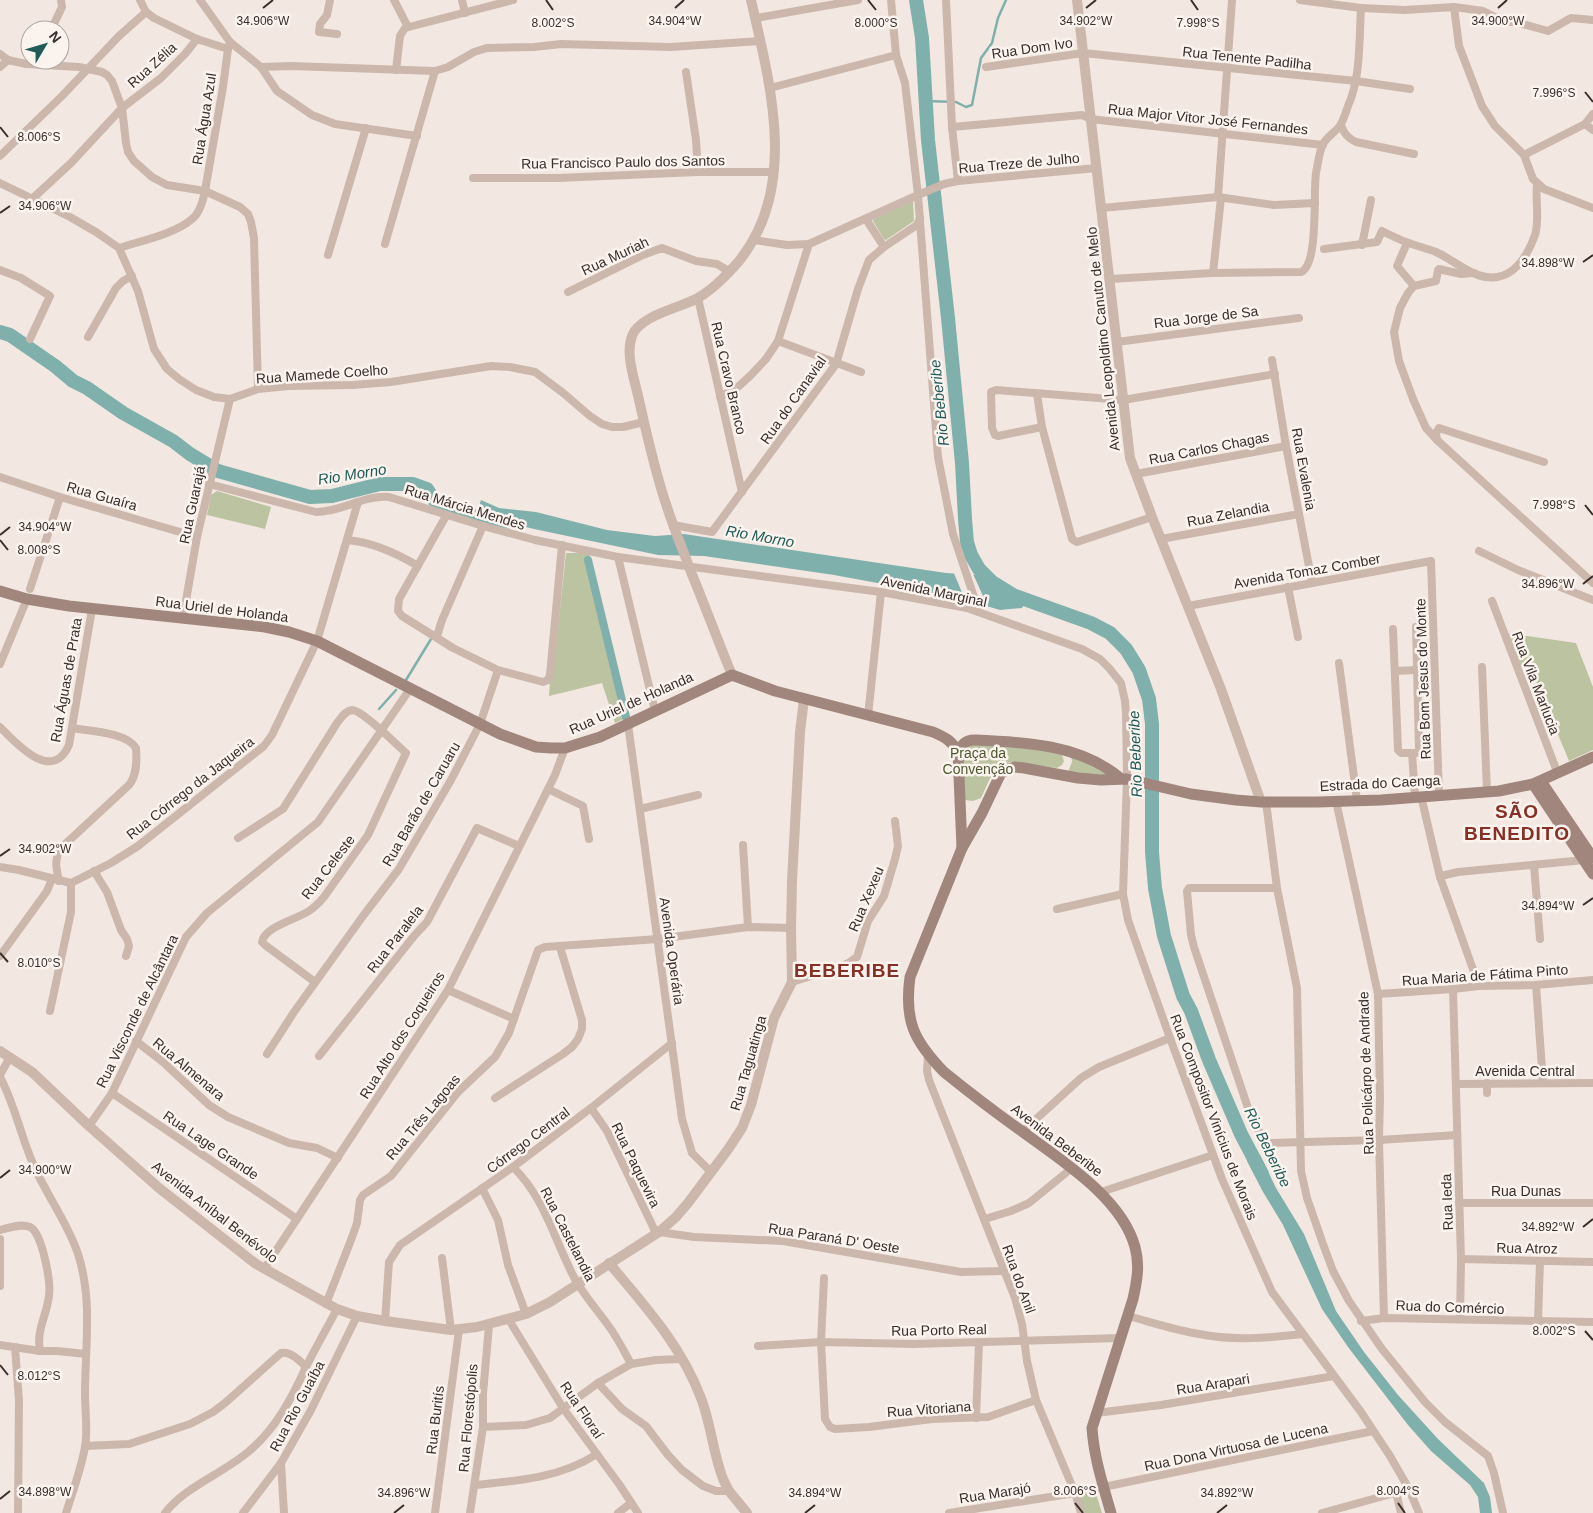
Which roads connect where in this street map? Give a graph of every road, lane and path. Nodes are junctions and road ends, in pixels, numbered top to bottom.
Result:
1 (68, 0) edge
2 (140, 0) edge
3 (200, 0) edge
4 (330, 0) edge
5 (394, 0) edge
6 (462, 0) edge
7 (513, 0) edge
8 (751, 0) edge
9 (858, 0) edge
10 (891, 0) edge
11 (946, 0) edge
12 (1077, 0) edge
13 (1232, 0) edge
14 (1300, 0) edge
15 (495, 3) edge
16 (61, 4) edge
17 (1454, 7) junction
18 (1361, 8) junction
19 (146, 12) junction
20 (466, 13) junction
21 (756, 18) junction
22 (55, 20) edge
23 (1593, 20) edge
24 (406, 28) junction
25 (337, 34) dead end
26 (197, 38) junction
27 (760, 41) junction
28 (229, 45) junction
29 (1083, 53) junction
30 (0, 54) edge
31 (896, 55) junction
32 (8, 60) junction
33 (20, 61) edge
34 (0, 67) edge
35 (70, 67) edge
36 (262, 67) junction
37 (986, 67) dead end
38 (1226, 68) junction
39 (87, 69) junction
40 (396, 70) junction
41 (435, 71) junction
42 (686, 72) dead end
43 (1356, 81) junction
44 (770, 88) junction
45 (1410, 89) dead end
46 (122, 108) junction
47 (1593, 114) edge
48 (1090, 119) junction
49 (1585, 124) junction
50 (1341, 125) junction
51 (952, 126) junction
52 (366, 128) junction
53 (1593, 130) edge
54 (1222, 134) junction
55 (417, 136) junction
56 (1323, 144) junction
57 (1414, 154) dead end
58 (1524, 155) junction
59 (0, 156) edge
60 (1096, 168) junction
61 (698, 172) junction
62 (774, 172) junction
63 (473, 178) dead end
64 (958, 181) junction
65 (0, 183) edge
66 (1537, 185) junction
67 (205, 191) junction
68 (918, 194) junction
69 (1219, 197) junction
70 (32, 199) junction
71 (1371, 200) dead end
72 (1315, 204) junction
73 (1102, 208) junction
74 (1593, 208) edge
75 (866, 218) junction
76 (920, 218) junction
77 (754, 240) junction
78 (1407, 243) junction
79 (385, 244) dead end
80 (809, 244) junction
81 (1362, 245) junction
82 (884, 246) junction
83 (119, 248) junction
84 (1324, 249) dead end
85 (328, 255) dead end
86 (0, 270) edge
87 (730, 272) junction
88 (1213, 273) junction
89 (1474, 273) junction
90 (132, 276) junction
91 (1110, 279) junction
92 (1414, 286) junction
93 (568, 292) dead end
94 (698, 298) junction
95 (1299, 318) dead end
96 (30, 338) dead end
97 (88, 338) dead end
98 (778, 340) junction
99 (1116, 342) junction
100 (1272, 360) dead end
101 (836, 364) junction
102 (861, 372) dead end
103 (1274, 374) junction
104 (258, 389) junction
105 (1037, 394) junction
106 (720, 397) junction
107 (230, 399) junction
108 (1123, 400) junction
109 (644, 422) junction
110 (1042, 426) junction
111 (1436, 440) junction
112 (1286, 446) junction
113 (1544, 462) dead end
114 (1136, 474) junction
115 (0, 477) edge
116 (209, 484) junction
117 (742, 492) junction
118 (60, 497) junction
119 (358, 502) junction
120 (1299, 514) junction
121 (446, 516) junction
122 (1152, 517) junction
123 (482, 526) junction
124 (675, 529) junction
125 (197, 537) junction
126 (1161, 539) junction
127 (347, 540) junction
128 (562, 546) junction
129 (1479, 551) dead end
130 (618, 557) junction
131 (1431, 561) joint
132 (687, 562) junction
133 (418, 566) junction
134 (1312, 582) junction
135 (1593, 583) edge
136 (1288, 587) junction
137 (0, 591) edge
138 (881, 592) junction
139 (29, 594) junction
140 (1593, 600) edge
141 (1492, 601) dead end
142 (1188, 606) junction
143 (92, 608) junction
144 (978, 609) junction
145 (183, 618) junction
146 (1416, 627) dead end
147 (1393, 629) dead end
148 (437, 636) junction
149 (1298, 636) dead end
150 (317, 641) junction
151 (1340, 663) dead end
152 (0, 664) edge
153 (1482, 667) dead end
154 (498, 670) junction
155 (1417, 670) junction
156 (1395, 671) junction
157 (732, 675) junction
158 (410, 689) junction
159 (804, 699) junction
160 (655, 711) junction
161 (868, 716) junction
162 (480, 724) junction
163 (628, 724) junction
164 (0, 727) edge
165 (72, 728) junction
166 (382, 730) junction
167 (565, 748) junction
168 (958, 752) junction
169 (1412, 753) junction
170 (1082, 755) junction
171 (1593, 757) edge
172 (1558, 774) junction
173 (1078, 778) junction
174 (1124, 778) junction
175 (1537, 783) junction
176 (548, 789) junction
177 (1487, 792) junction
178 (1439, 795) junction
179 (698, 796) dead end
180 (1418, 796) junction
181 (1357, 800) junction
182 (1336, 801) junction
183 (1263, 802) junction
184 (960, 804) junction
185 (640, 808) junction
186 (982, 813) junction
187 (895, 821) dead end
188 (238, 838) dead end
189 (589, 839) dead end
190 (743, 845) dead end
191 (519, 846) junction
192 (962, 848) junction
193 (1589, 859) edge
194 (1534, 865) junction
195 (0, 867) edge
196 (94, 871) junction
197 (1593, 874) edge
198 (1440, 877) junction
199 (56, 880) junction
200 (72, 884) junction
201 (1277, 888) junction
202 (1123, 894) junction
203 (1057, 909) dead end
204 (748, 927) junction
205 (791, 928) junction
206 (658, 939) junction
207 (1540, 940) dead end
208 (560, 947) junction
209 (0, 956) edge
210 (126, 956) dead end
211 (1593, 980) edge
212 (315, 982) junction
213 (792, 982) junction
214 (1536, 985) junction
215 (1479, 986) junction
216 (1454, 989) junction
217 (448, 990) junction
218 (1378, 994) junction
219 (50, 1012) dead end
220 (514, 1019) junction
221 (1170, 1038) junction
222 (136, 1042) junction
223 (672, 1043) junction
224 (0, 1051) edge
225 (267, 1054) dead end
226 (319, 1056) dead end
227 (928, 1056) junction
228 (10, 1058) junction
229 (0, 1076) edge
230 (1487, 1083) junction
231 (1543, 1083) junction
232 (1593, 1083) edge
233 (1457, 1084) junction
234 (112, 1093) junction
235 (1487, 1093) dead end
236 (495, 1098) dead end
237 (591, 1108) junction
238 (89, 1126) junction
239 (1022, 1132) junction
240 (1457, 1135) junction
241 (1379, 1140) junction
242 (1300, 1142) junction
243 (1213, 1155) junction
244 (338, 1158) junction
245 (513, 1168) junction
246 (1072, 1168) junction
247 (711, 1172) junction
248 (482, 1188) junction
249 (1101, 1192) junction
250 (1488, 1194) dead end
251 (1460, 1203) junction
252 (1593, 1203) edge
253 (1488, 1204) junction
254 (297, 1219) junction
255 (985, 1219) junction
256 (0, 1230) edge
257 (658, 1233) junction
258 (0, 1238) edge
259 (442, 1258) dead end
260 (1461, 1259) junction
261 (1540, 1261) junction
262 (1593, 1262) edge
263 (609, 1264) junction
264 (264, 1269) junction
265 (1004, 1271) junction
266 (824, 1278) dead end
267 (577, 1283) junction
268 (0, 1286) edge
269 (326, 1304) junction
270 (336, 1309) junction
271 (526, 1314) junction
272 (357, 1316) junction
273 (1128, 1316) junction
274 (1384, 1318) junction
275 (1460, 1319) junction
276 (509, 1320) junction
277 (385, 1321) junction
278 (1361, 1321) junction
279 (1538, 1321) junction
280 (1593, 1322) edge
281 (489, 1325) junction
282 (477, 1328) joint
283 (455, 1330) junction
284 (1302, 1334) junction
285 (1120, 1338) junction
286 (1024, 1340) junction
287 (821, 1342) junction
288 (979, 1342) junction
289 (0, 1345) edge
290 (15, 1346) junction
291 (758, 1346) dead end
292 (40, 1351) junction
293 (86, 1354) junction
294 (682, 1359) junction
295 (631, 1364) junction
296 (306, 1367) junction
297 (1334, 1376) junction
298 (598, 1383) junction
299 (1036, 1400) junction
300 (564, 1408) junction
301 (1096, 1413) junction
302 (976, 1418) junction
303 (483, 1427) junction
304 (1373, 1431) junction
305 (85, 1446) junction
306 (597, 1454) junction
307 (281, 1463) junction
308 (475, 1485) junction
309 (1104, 1486) junction
310 (1409, 1489) junction
311 (729, 1491) junction
312 (1396, 1492) junction
313 (1074, 1493) junction
314 (631, 1503) junction
315 (1354, 1504) junction
316 (18, 1513) edge
317 (66, 1513) edge
318 (164, 1513) edge
319 (243, 1513) edge
320 (284, 1513) edge
321 (435, 1513) edge
322 (470, 1513) edge
323 (618, 1513) edge
324 (638, 1513) edge
325 (747, 1513) edge
326 (949, 1513) edge
327 (1081, 1513) edge
328 (1111, 1513) edge
329 (1322, 1513) edge
330 (1356, 1513) edge
331 (1401, 1513) edge
332 (1419, 1513) edge
333 (1503, 1513) edge

1 - 16 street
2 - 19 street
3 - 28 street
4 - 25 street
5 - 24 street
6 - 20 street
7 - 15 street
8 - 21 street
9 - 21 street
10 - 31 street
11 - 51 street
12 - 29 street, Avenida Leopoldino Canuto de Melo
13 - 38 street
14 - 18 street
15 - 20 street
16 - 22 street
17 - 18 street
17 - 23 street
17 - 58 street
18 - 43 street
19 - 26 street
19 - 39 street
20 - 24 street
21 - 27 street
24 - 40 street
26 - 28 street
26 - 46 street, Rua Zélia
27 - 41 street
27 - 44 street
28 - 36 street
28 - 67 street, Rua Água Azul
29 - 37 street, Rua Dom Ivo
29 - 38 street, Rua Tenente Padilha
29 - 48 street, Avenida Leopoldino Canuto de Melo
30 - 32 street
31 - 44 street
31 - 68 street
32 - 33 street
32 - 34 street
35 - 39 street
36 - 40 street
36 - 52 street
38 - 43 street, Rua Tenente Padilha
38 - 54 street
39 - 46 street
39 - 59 street
40 - 41 street
41 - 55 street
42 - 61 street
43 - 45 street, Rua Tenente Padilha
43 - 50 street
44 - 62 street
46 - 67 street
46 - 70 street, Rua Zélia
47 - 49 street
48 - 51 street, Rua Major Vitor José Fernandes
48 - 54 street, Rua Major Vitor José Fernandes
48 - 60 street, Avenida Leopoldino Canuto de Melo
49 - 53 street
49 - 58 street
50 - 56 street
50 - 57 street
51 - 64 street
52 - 55 street
52 - 85 street
54 - 56 street, Rua Major Vitor José Fernandes
54 - 69 street
55 - 79 street
56 - 72 street
58 - 66 street
60 - 64 street, Rua Treze de Julho
60 - 73 street, Avenida Leopoldino Canuto de Melo
61 - 62 street, Rua Francisco Paulo dos Santos
61 - 63 street, Rua Francisco Paulo dos Santos
62 - 77 street
64 - 68 street, Rua Treze de Julho
65 - 70 street
66 - 74 street
66 - 89 street
67 - 83 street, Rua Água Azul
67 - 104 street
68 - 75 street, Rua Treze de Julho
68 - 76 street
69 - 72 street
69 - 73 street
69 - 88 street
70 - 83 street
71 - 81 street
72 - 88 street
73 - 91 street, Avenida Leopoldino Canuto de Melo
75 - 80 street, Rua Treze de Julho
75 - 82 street
76 - 82 street, Rua do Canavial
76 - 144 street
77 - 80 street
77 - 87 street
78 - 81 street
78 - 89 street
78 - 92 street
80 - 98 street
81 - 84 street
82 - 101 street, Rua do Canavial
83 - 90 street
86 - 96 street
87 - 93 street, Rua Muriah
87 - 94 street
88 - 91 street
89 - 92 street
90 - 97 street
90 - 107 street
91 - 99 street, Avenida Leopoldino Canuto de Melo
92 - 111 street
94 - 106 street, Rua Cravo Branco
94 - 109 street
95 - 99 street, Rua Jorge de Sa
98 - 101 street
98 - 106 street
99 - 108 street, Avenida Leopoldino Canuto de Melo
100 - 103 street, Rua Evalenia
101 - 102 street
101 - 117 street, Rua do Canavial
103 - 108 street
103 - 112 street, Rua Evalenia
104 - 107 street, Rua Mamede Coelho
104 - 109 street, Rua Mamede Coelho
105 - 108 street
105 - 110 street
105 - 110 street
106 - 117 street, Rua Cravo Branco
107 - 116 street, Rua Guarajá
108 - 114 street, Avenida Leopoldino Canuto de Melo
109 - 124 street
110 - 122 street
111 - 113 street
111 - 135 street
112 - 114 street, Rua Carlos Chagas
112 - 120 street, Rua Evalenia
114 - 122 street, Avenida Leopoldino Canuto de Melo
115 - 118 street, Rua Guaíra
116 - 119 street, Rua Márcia Mendes
116 - 125 street, Rua Guarajá
117 - 124 street, Rua do Canavial
118 - 125 street, Rua Guaíra
118 - 139 street
119 - 121 street, Rua Márcia Mendes
119 - 127 street, Rua Córrego da Jaqueira
120 - 126 street, Rua Zelandia
120 - 134 street, Rua Evalenia
121 - 123 street, Rua Márcia Mendes
121 - 133 street
122 - 126 street, Avenida Leopoldino Canuto de Melo
123 - 128 street, Rua Márcia Mendes
123 - 148 street
124 - 132 street
125 - 145 street, Rua Guarajá
126 - 142 street, Avenida Leopoldino Canuto de Melo
127 - 133 street
127 - 150 street, Rua Córrego da Jaqueira
128 - 130 street, Rua Márcia Mendes
128 - 154 street
129 - 140 street
130 - 132 street, Rua Márcia Mendes
130 - 160 street
131 - 134 street, Avenida Tomaz Comber
131 - 178 street, Rua Bom Jesus do Monte
132 - 138 street, Avenida Marginal
132 - 157 street
133 - 148 street
134 - 136 street, Avenida Tomaz Comber
136 - 142 street, Avenida Tomaz Comber
136 - 149 street
137 - 139 main road, Rua Uriel de Holanda
138 - 144 street, Avenida Marginal
138 - 161 street
139 - 143 main road, Rua Uriel de Holanda
139 - 152 street
141 - 172 street, Rua Vila Marlucia
142 - 183 street, Avenida Leopoldino Canuto de Melo
143 - 145 main road, Rua Uriel de Holanda
143 - 165 street, Rua Águas de Prata
144 - 174 street, Avenida Marginal
145 - 150 main road, Rua Uriel de Holanda
146 - 155 street
147 - 156 street
148 - 154 street
150 - 158 main road, Rua Uriel de Holanda
150 - 196 street, Rua Córrego da Jaqueira
151 - 181 street
153 - 177 street
154 - 162 street, Rua Barão de Caruaru
155 - 156 street
155 - 169 street
156 - 169 street
157 - 159 main road
157 - 160 main road, Rua Uriel de Holanda
158 - 162 main road, Rua Uriel de Holanda
158 - 166 street, Rua Visconde de Alcântara
159 - 161 main road
159 - 205 street, Rua Taguatinga
160 - 163 main road, Rua Uriel de Holanda
161 - 168 main road
162 - 167 main road, Rua Uriel de Holanda
162 - 212 street, Rua Barão de Caruaru
163 - 167 main road, Rua Uriel de Holanda
163 - 185 street, Avenida Operária
164 - 165 street, Rua Águas de Prata
165 - 199 street
166 - 188 street
166 - 212 street, Rua Celeste
166 - 222 street, Rua Visconde de Alcântara
167 - 176 street, Rua Alto dos Coqueiros
168 - 170 main road
168 - 184 main road, Avenida Beberibe
169 - 180 street
170 - 173 main road
170 - 174 main road
171 - 172 main road, Estrada do Caenga
172 - 175 main road, Estrada do Caenga
173 - 174 main road
173 - 186 main road, Avenida Beberibe
174 - 183 main road, Estrada do Caenga
174 - 202 street, Rua Compositor Vinícius de Morais
175 - 177 main road, Estrada do Caenga
175 - 193 main road
176 - 189 street
176 - 191 street, Rua Alto dos Coqueiros
177 - 178 main road, Estrada do Caenga
178 - 180 main road, Estrada do Caenga
179 - 185 street
180 - 181 main road, Estrada do Caenga
180 - 198 street
181 - 182 main road, Estrada do Caenga
182 - 183 main road, Estrada do Caenga
182 - 218 street, Rua Policárpo de Andrade
183 - 201 street
184 - 186 main road
184 - 192 main road, Avenida Beberibe
185 - 206 street, Avenida Operária
186 - 192 main road, Avenida Beberibe
187 - 213 street, Rua Xexeu
190 - 204 street
191 - 217 street, Rua Alto dos Coqueiros
191 - 226 street, Rua Paralela
192 - 227 main road, Avenida Beberibe
193 - 194 street
193 - 197 main road
194 - 198 street
194 - 207 street
195 - 199 street
196 - 200 street, Rua Córrego da Jaqueira
196 - 210 street
198 - 215 street
199 - 200 street
199 - 209 street
200 - 219 street
201 - 242 street
201 - 242 street
202 - 203 street
202 - 221 street, Rua Compositor Vinícius de Morais
204 - 205 street
204 - 206 street
205 - 213 street, Rua Taguatinga
206 - 208 street
206 - 223 street, Avenida Operária
208 - 220 street, Rua Três Lagoas
208 - 236 street
211 - 214 street, Rua Maria de Fátima Pinto
212 - 225 street, Rua Barão de Caruaru
213 - 247 street, Rua Taguatinga
214 - 215 street, Rua Maria de Fátima Pinto
214 - 231 street
215 - 216 street, Rua Maria de Fátima Pinto
216 - 218 street, Rua Maria de Fátima Pinto
216 - 233 street, Rua Ieda
217 - 220 street
217 - 244 street, Rua Alto dos Coqueiros
218 - 241 street, Rua Policárpo de Andrade
220 - 269 street, Rua Três Lagoas
221 - 239 street
221 - 243 street, Rua Compositor Vinícius de Morais
222 - 234 street, Rua Visconde de Alcântara
222 - 244 street, Rua Almenara
223 - 237 street, Córrego Central
223 - 247 street, Avenida Operária
224 - 228 street, Avenida Aníbal Benévolo
227 - 239 main road, Avenida Beberibe
227 - 255 street, Rua do Anil
228 - 229 street
228 - 238 street, Avenida Aníbal Benévolo
229 - 293 street
230 - 231 street, Avenida Central
230 - 233 street, Avenida Central
230 - 235 street
231 - 232 street, Avenida Central
233 - 240 street, Rua Ieda
234 - 238 street, Rua Visconde de Alcântara
234 - 254 street, Rua Lage Grande
237 - 245 street, Córrego Central
237 - 257 street, Rua Paquevira
238 - 264 street, Avenida Aníbal Benévolo
239 - 246 main road, Avenida Beberibe
240 - 241 street
240 - 251 street, Rua Ieda
241 - 242 street
241 - 274 street, Rua Policárpo de Andrade
242 - 278 street
243 - 249 street
243 - 284 street, Rua Compositor Vinícius de Morais
244 - 254 street, Rua Alto dos Coqueiros
245 - 248 street, Córrego Central
245 - 267 street, Rua Castelandia
246 - 249 main road, Avenida Beberibe
246 - 255 street
247 - 257 street, Rua Taguatinga
248 - 271 street
248 - 277 street, Córrego Central
249 - 273 main road, Avenida Beberibe
250 - 253 street
251 - 253 street, Rua Dunas
251 - 260 street, Rua Ieda
252 - 253 street, Rua Dunas
254 - 264 street, Rua Alto dos Coqueiros
255 - 265 street, Rua do Anil
256 - 292 street
257 - 263 street, Rua Taguatinga
257 - 265 street, Rua Paraná D' Oeste
258 - 268 street
259 - 283 street, Rua Buritís
260 - 261 street, Rua Atroz
260 - 275 street, Rua Ieda
261 - 262 street, Rua Atroz
261 - 279 street
263 - 267 street, Rua Taguatinga
263 - 294 street
264 - 269 street, Avenida Aníbal Benévolo
265 - 286 street, Rua do Anil
266 - 287 street
267 - 271 street, Rua Taguatinga
267 - 295 street, Rua Castelandia
269 - 270 street, Avenida Aníbal Benévolo
270 - 272 street, Avenida Aníbal Benévolo
270 - 296 street
271 - 276 street, Rua Taguatinga
272 - 277 street, Avenida Aníbal Benévolo
272 - 307 street, Rua Rio Guaíba
273 - 284 street
273 - 285 main road, Avenida Beberibe
274 - 275 street, Rua do Comércio
274 - 278 street, Rua do Comércio
275 - 279 street, Rua do Comércio
276 - 281 street, Rua Taguatinga
276 - 300 street, Rua Floraí
277 - 283 street, Avenida Aníbal Benévolo
278 - 333 street
279 - 280 street, Rua do Comércio
281 - 282 street, Rua Taguatinga
281 - 303 street, Rua Florestópolis
282 - 283 street, Avenida Aníbal Benévolo
283 - 321 street, Rua Buritís
284 - 297 street, Rua Compositor Vinícius de Morais
285 - 286 street, Rua Porto Real
285 - 301 main road, Avenida Beberibe
286 - 288 street, Rua Porto Real
286 - 299 street, Rua do Anil
287 - 288 street, Rua Porto Real
287 - 291 street, Rua Porto Real
287 - 302 street, Rua Vitoriana
288 - 302 street
289 - 290 street
290 - 292 street
290 - 316 street
292 - 293 street
293 - 305 street
294 - 295 street
294 - 311 street
295 - 298 street
296 - 305 street
296 - 318 street
297 - 301 street, Rua Arapari
297 - 304 street, Rua Compositor Vinícius de Morais
298 - 300 street
298 - 311 street
299 - 302 street, Rua Vitoriana
299 - 313 street, Rua do Anil
300 - 303 street
300 - 306 street, Rua Floraí
301 - 309 main road, Avenida Beberibe
303 - 308 street, Rua Florestópolis
304 - 309 street, Rua Dona Virtuosa de Lucena
304 - 310 street, Rua Compositor Vinícius de Morais
305 - 317 street
306 - 308 street
306 - 314 street, Rua Floraí
307 - 319 street
307 - 320 street, Rua Rio Guaíba
308 - 322 street, Rua Florestópolis
309 - 313 street, Rua Marajó
309 - 328 main road, Avenida Beberibe
310 - 312 street
310 - 332 street, Rua Compositor Vinícius de Morais
311 - 325 street
312 - 315 street
312 - 331 street
313 - 326 street, Rua Marajó
313 - 327 street, Rua do Anil
314 - 323 street
314 - 324 street, Rua Floraí
315 - 329 street
315 - 330 street

